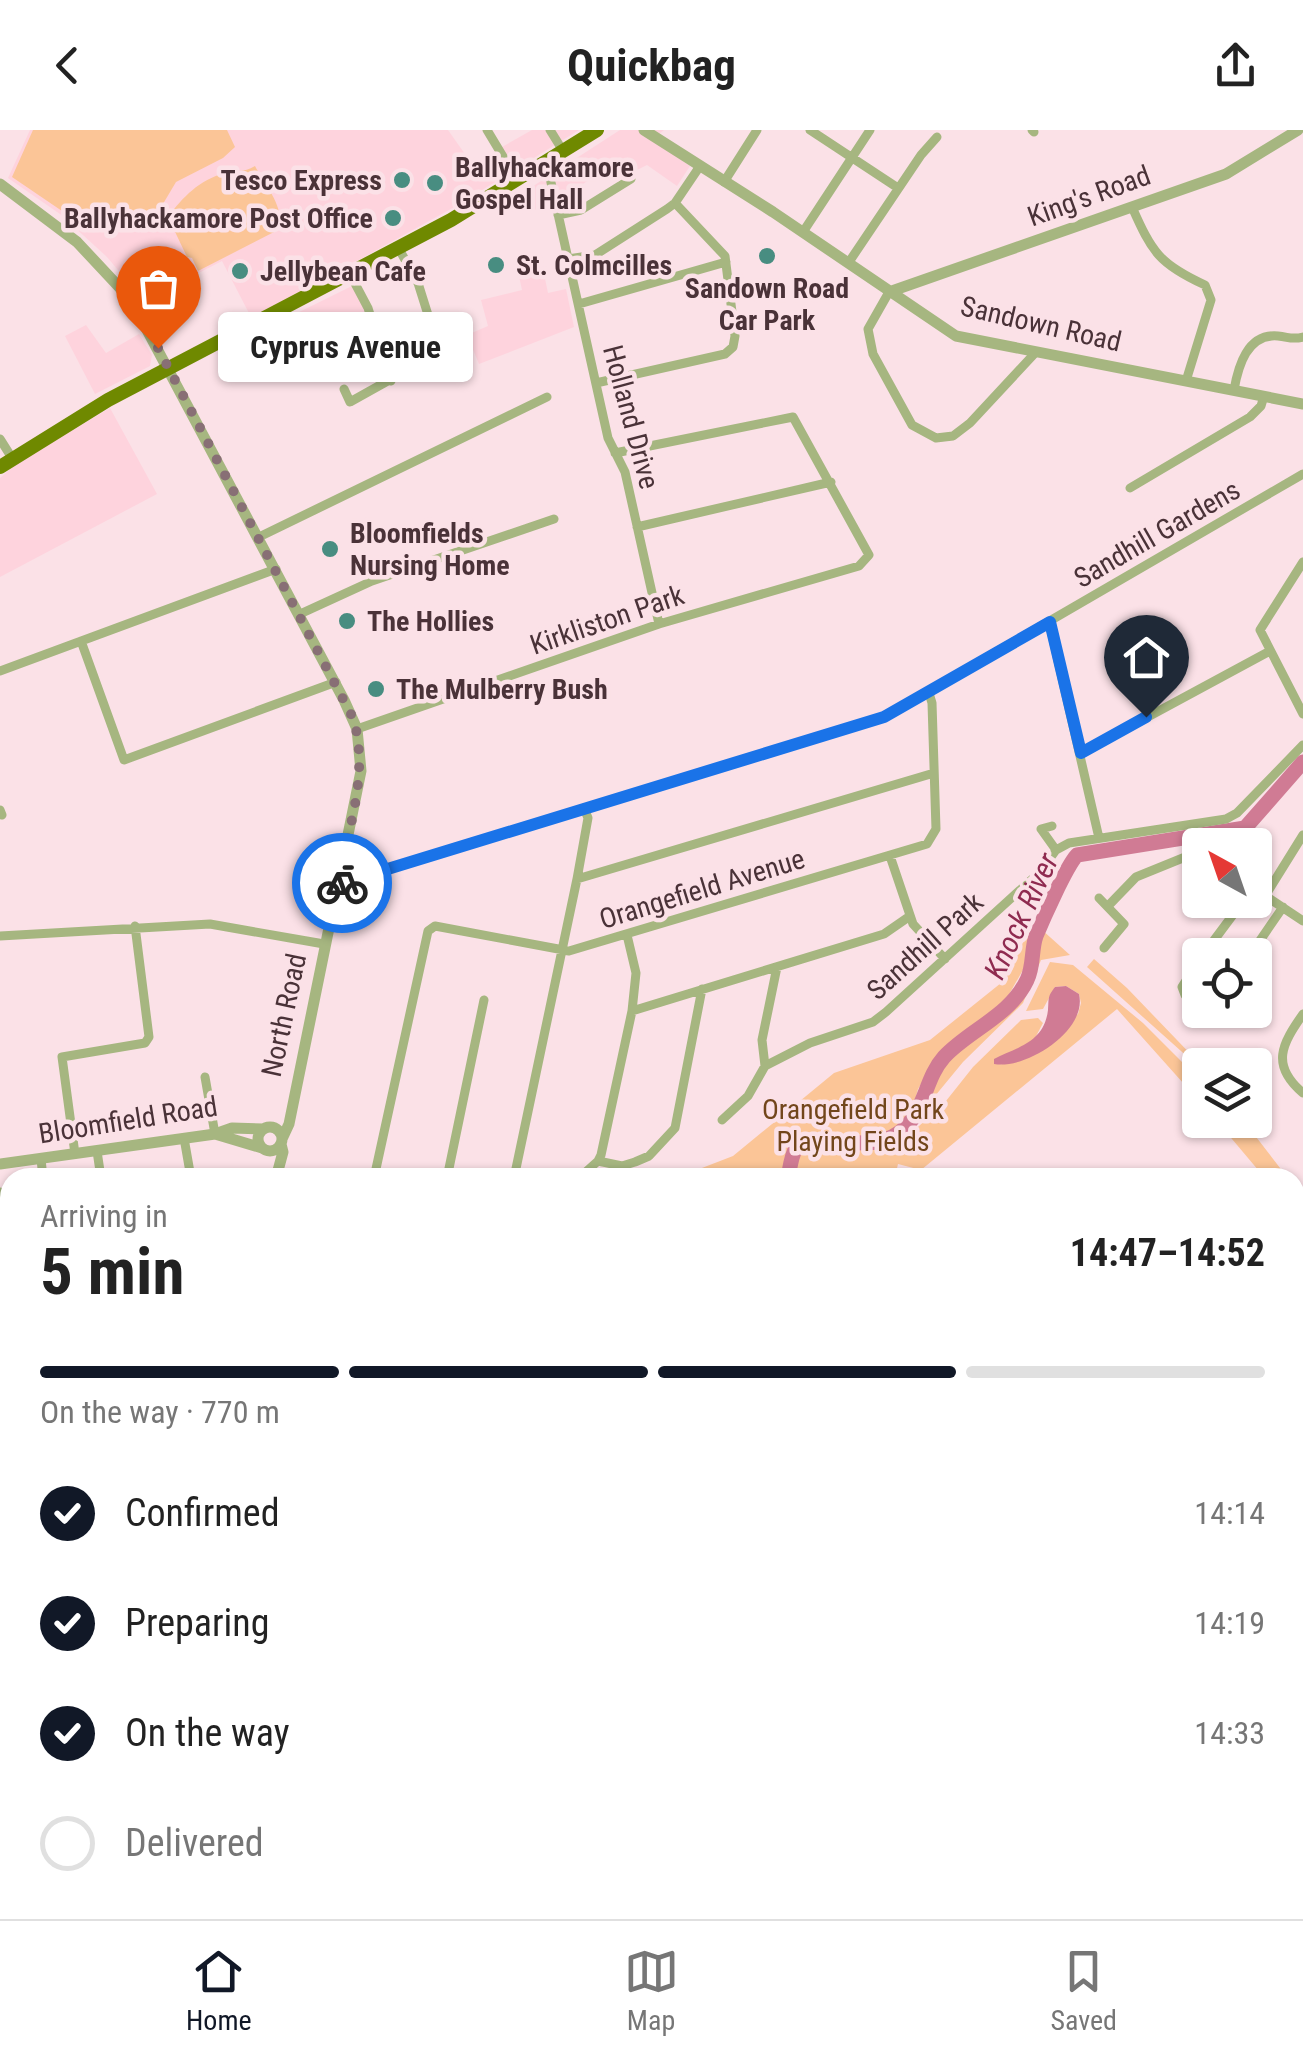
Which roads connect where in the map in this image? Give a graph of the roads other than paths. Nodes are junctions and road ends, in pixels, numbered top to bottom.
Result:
1 (487, 130) edge
2 (550, 130) edge
3 (597, 130) edge
4 (644, 130) edge
5 (758, 130) edge
6 (810, 130) edge
7 (870, 130) edge
8 (1293, 131) edge
9 (937, 137) dead end
10 (563, 151) junction
11 (852, 159) junction
12 (542, 164) junction
13 (700, 166) junction
14 (631, 179) dead end
15 (518, 180) junction
16 (724, 182) junction
17 (0, 184) edge
18 (898, 188) junction
19 (675, 203) junction
20 (1132, 207) junction
21 (558, 215) junction
22 (802, 232) junction
23 (400, 249) junction
24 (568, 260) junction
25 (726, 262) junction
26 (849, 262) junction
27 (350, 274) junction
28 (889, 292) junction
29 (579, 304) junction
30 (1303, 337) edge
31 (461, 340) dead end
32 (440, 352) junction
33 (1036, 352) junction
34 (169, 367) junction
35 (1186, 381) junction
36 (391, 382) junction
37 (596, 382) junction
38 (344, 389) dead end
39 (1234, 390) junction
40 (1264, 396) junction
41 (546, 397) dead end
42 (1303, 404) edge
43 (0, 439) edge
44 (615, 453) junction
45 (6, 462) edge
46 (1303, 474) edge
47 (831, 482) junction
48 (1130, 488) dead end
49 (554, 519) dead end
50 (636, 528) junction
51 (259, 536) junction
52 (1303, 562) edge
53 (276, 569) junction
54 (300, 614) junction
55 (1050, 622) junction
56 (659, 624) junction
57 (81, 641) junction
58 (1270, 651) junction
59 (0, 671) edge
60 (336, 682) junction
61 (929, 693) junction
62 (1303, 714) edge
63 (357, 729) junction
64 (1303, 745) edge
65 (1081, 753) junction
66 (934, 773) junction
67 (584, 808) junction
68 (1052, 826) dead end
69 (1303, 836) edge
70 (1099, 838) junction
71 (1056, 850) junction
72 (890, 856) junction
73 (1182, 858) edge
74 (577, 879) junction
75 (337, 884) junction
76 (1272, 885) edge
77 (1100, 898) dead end
78 (1272, 900) edge
79 (1108, 906) junction
80 (1283, 907) junction
81 (910, 916) junction
82 (1303, 921) edge
83 (135, 926) junction
84 (627, 935) junction
85 (0, 936) edge
86 (1262, 938) edge
87 (324, 944) junction
88 (1104, 948) dead end
89 (562, 952) junction
90 (945, 958) junction
91 (777, 967) junction
92 (702, 989) junction
93 (484, 1000) dead end
94 (632, 1011) junction
95 (1303, 1014) edge
96 (765, 1066) junction
97 (205, 1077) dead end
98 (1303, 1093) edge
99 (289, 1112) junction
100 (722, 1120) dead end
101 (268, 1128) junction
102 (215, 1134) junction
103 (184, 1138) junction
104 (282, 1141) junction
105 (264, 1149) junction
106 (97, 1151) junction
107 (75, 1154) junction
108 (41, 1158) junction
109 (598, 1161) junction
110 (0, 1164) edge
111 (42, 1168) edge
112 (100, 1168) edge
113 (189, 1168) edge
114 (271, 1168) edge
115 (278, 1168) edge
116 (376, 1168) edge
117 (449, 1168) edge
118 (516, 1168) edge
119 (591, 1168) edge
120 (0, 1572) edge
121 (0, 1581) edge

1 - 15 street
2 - 10 street
3 - 10 main road
4 - 13 street, Sandown Road
5 - 16 street
6 - 11 street
7 - 11 street
8 - 20 street, King's Road
9 - 18 street
10 - 12 main road
11 - 18 street
11 - 22 street
12 - 15 main road
12 - 21 street, Holland Drive
13 - 16 street, Sandown Road
13 - 19 street
14 - 21 street
15 - 23 main road
16 - 22 street, Sandown Road
17 - 34 street, North Road
18 - 26 street
19 - 24 street
19 - 25 street
20 - 28 street, King's Road
20 - 35 street
21 - 24 street, Holland Drive
22 - 26 street, Sandown Road
23 - 27 main road
23 - 32 street
24 - 29 street, Holland Drive
25 - 29 street
25 - 37 street
26 - 28 street, Sandown Road
27 - 34 main road
27 - 36 street
28 - 33 street, Sandown Road
28 - 33 street
29 - 37 street, Holland Drive
30 - 39 street
31 - 32 street
32 - 36 street
33 - 35 street, Sandown Road
34 - 45 main road
34 - 51 street, North Road
35 - 39 street, Sandown Road
36 - 38 street
37 - 44 street, Holland Drive
39 - 40 street, Sandown Road
40 - 42 street, Sandown Road
40 - 48 street
41 - 51 street
43 - 45 street
44 - 47 street
44 - 50 street, Holland Drive
46 - 55 street, Sandhill Gardens
47 - 50 street
47 - 56 street, Kirkliston Park
49 - 54 street
50 - 56 street, Holland Drive
51 - 53 street, North Road
52 - 58 street
53 - 54 street, North Road
53 - 57 street
54 - 60 street, North Road
55 - 61 street, Sandhill Gardens
55 - 65 street
56 - 63 street, Kirkliston Park
57 - 59 street
57 - 60 street
58 - 62 street
58 - 65 street
60 - 63 street, North Road
61 - 66 street, Orangefield Avenue
61 - 67 street, Sandhill Gardens
63 - 75 street, North Road
64 - 70 street
65 - 70 street
66 - 72 street, Orangefield Avenue
66 - 74 street
67 - 74 street
67 - 75 street, Sandhill Gardens
68 - 71 street
69 - 76 street
70 - 71 street
71 - 90 street, Sandhill Park
72 - 81 street
72 - 84 street, Orangefield Avenue
73 - 79 street
74 - 89 street
75 - 87 street, North Road
77 - 79 street
78 - 80 street
79 - 88 street
80 - 82 street
80 - 86 street
81 - 90 street
81 - 91 street
83 - 85 street
83 - 87 street
83 - 107 street
84 - 89 street, Orangefield Avenue
84 - 94 street
87 - 99 street, North Road
89 - 116 street
89 - 118 street
90 - 96 street, Sandhill Park
91 - 92 street
91 - 96 street
92 - 94 street
92 - 109 street
93 - 117 street
94 - 109 street
95 - 98 street
96 - 100 street, Sandhill Park
97 - 102 street
99 - 101 street, North Road
99 - 104 street
101 - 102 street, Bloomfield Road
101 - 104 street
101 - 105 street
102 - 103 street, Bloomfield Road
102 - 105 street
103 - 106 street, Bloomfield Road
103 - 113 street
104 - 105 street
104 - 115 street
105 - 114 street
106 - 107 street, Bloomfield Road
106 - 112 street
107 - 108 street, Bloomfield Road
108 - 110 street, Bloomfield Road
108 - 111 street
109 - 119 street
120 - 121 street

